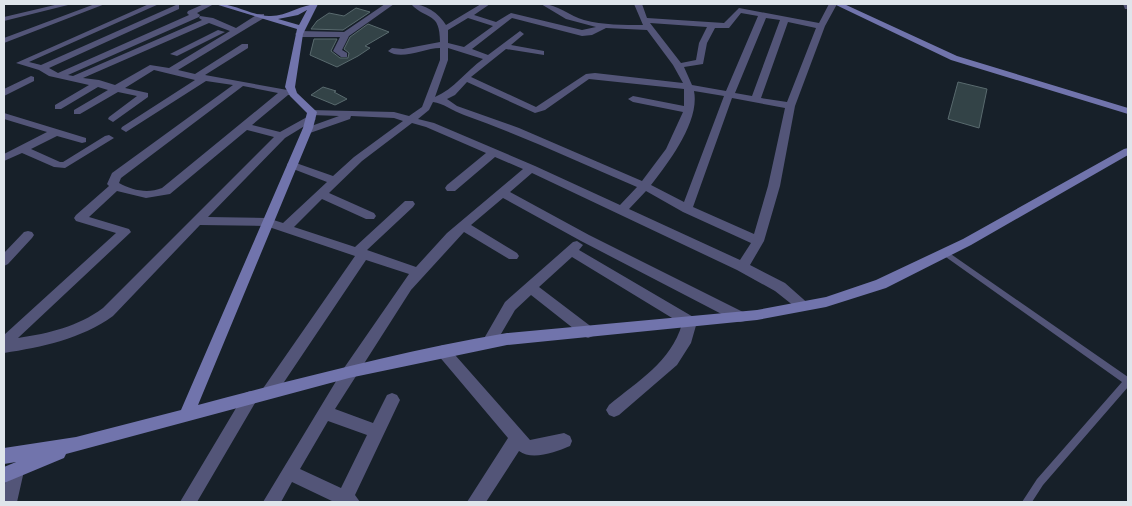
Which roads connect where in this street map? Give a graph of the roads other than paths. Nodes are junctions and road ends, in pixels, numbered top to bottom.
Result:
1 (68, 4) edge
2 (101, 4) edge
3 (155, 4) edge
4 (210, 4) edge
5 (219, 4) edge
6 (314, 4) edge
7 (390, 4) edge
8 (415, 4) edge
9 (486, 4) edge
10 (545, 4) edge
11 (638, 4) edge
12 (756, 4) edge
13 (833, 4) edge
14 (838, 4) edge
15 (847, 4) edge
16 (172, 6) edge
17 (748, 12) junction
18 (193, 14) junction
19 (763, 15) junction
20 (469, 16) junction
21 (266, 17) junction
22 (4, 19) edge
23 (785, 19) junction
24 (210, 20) junction
25 (498, 24) junction
26 (648, 24) junction
27 (712, 25) junction
28 (605, 26) junction
29 (821, 26) junction
30 (444, 29) junction
31 (234, 30) junction
32 (300, 31) junction
33 (520, 34) dead end
34 (346, 35) junction
35 (4, 41) edge
36 (446, 44) junction
37 (245, 46) dead end
38 (504, 46) junction
39 (465, 50) junction
40 (392, 51) dead end
41 (541, 53) dead end
42 (174, 54) dead end
43 (344, 55) dead end
44 (960, 57) junction
45 (490, 58) junction
46 (677, 66) junction
47 (42, 68) junction
48 (170, 71) junction
49 (60, 75) junction
50 (76, 78) junction
51 (200, 78) junction
52 (465, 78) junction
53 (31, 80) dead end
54 (99, 83) junction
55 (241, 83) junction
56 (115, 87) junction
57 (689, 88) junction
58 (4, 93) edge
59 (290, 93) junction
60 (729, 95) junction
61 (441, 99) junction
62 (633, 99) dead end
63 (756, 99) junction
64 (430, 101) junction
65 (1128, 103) edge
66 (790, 106) junction
67 (58, 107) dead end
68 (688, 110) junction
69 (1128, 111) edge
70 (77, 112) dead end
71 (358, 113) junction
72 (4, 116) edge
73 (113, 119) dead end
74 (414, 119) junction
75 (310, 120) junction
76 (246, 126) junction
77 (126, 128) dead end
78 (56, 132) junction
79 (281, 136) junction
80 (109, 138) dead end
81 (82, 140) dead end
82 (22, 149) junction
83 (1128, 151) edge
84 (494, 152) junction
85 (4, 158) edge
86 (292, 165) junction
87 (531, 168) junction
88 (335, 181) junction
89 (116, 186) junction
90 (645, 186) junction
91 (451, 188) dead end
92 (502, 192) junction
93 (320, 194) junction
94 (409, 204) dead end
95 (687, 208) junction
96 (622, 210) junction
97 (370, 216) dead end
98 (197, 222) junction
99 (267, 222) junction
100 (463, 226) junction
101 (286, 227) junction
102 (28, 234) dead end
103 (585, 238) junction
104 (758, 241) junction
105 (571, 251) junction
106 (360, 253) junction
107 (945, 253) junction
108 (513, 256) dead end
109 (4, 261) edge
110 (742, 267) junction
111 (417, 272) junction
112 (530, 287) junction
113 (804, 306) junction
114 (740, 317) junction
115 (690, 322) junction
116 (588, 332) junction
117 (489, 342) junction
118 (4, 343) edge
119 (4, 347) edge
120 (443, 351) junction
121 (349, 372) junction
122 (1128, 381) edge
123 (269, 392) junction
124 (250, 398) junction
125 (392, 400) dead end
126 (614, 410) dead end
127 (187, 413) junction
128 (325, 413) junction
129 (376, 430) junction
130 (518, 439) junction
131 (564, 441) dead end
132 (76, 445) junction
133 (4, 456) edge
134 (289, 472) junction
135 (10, 473) edge
136 (348, 500) edge
137 (8, 502) edge
138 (188, 502) edge
139 (271, 502) edge
140 (476, 502) edge
141 (1027, 502) edge

1 - 22 street
2 - 35 street
3 - 47 street
4 - 18 street
5 - 21 street
6 - 21 street
6 - 32 street
7 - 34 street
8 - 30 street
9 - 20 street
10 - 28 street
11 - 26 street
12 - 17 street
13 - 29 street
14 - 44 street
15 - 44 street
16 - 18 street
16 - 47 street
17 - 19 street
17 - 27 street
18 - 24 street
18 - 49 street
19 - 23 street
19 - 60 street
20 - 25 street
20 - 30 street
21 - 31 street
21 - 32 street
23 - 29 street
23 - 63 street
24 - 31 street
24 - 50 street
25 - 28 street
25 - 39 street
26 - 27 street
26 - 28 street
26 - 46 street
27 - 46 street
29 - 66 street
30 - 36 street
31 - 42 street
31 - 48 street
32 - 34 street
32 - 59 street
33 - 38 street
34 - 43 street
36 - 39 street
36 - 40 street
36 - 64 street
37 - 51 street
38 - 41 street
38 - 45 street
39 - 45 street
44 - 65 street
44 - 69 street
45 - 52 street
46 - 57 street
47 - 49 street
48 - 51 street
48 - 56 street
49 - 50 street
50 - 54 street
51 - 55 street
51 - 77 street
52 - 57 street
52 - 61 street
53 - 58 street
54 - 56 street
54 - 67 street
55 - 59 street
55 - 89 street
56 - 70 street
56 - 73 street
57 - 60 street
57 - 68 street
59 - 75 street
59 - 76 street
60 - 63 street
60 - 95 street
61 - 64 street
61 - 90 street
62 - 68 street
63 - 66 street
64 - 74 street
66 - 104 street
68 - 90 street
71 - 74 street
71 - 75 street
71 - 75 street
72 - 78 street
74 - 84 street
74 - 88 street
75 - 79 street
75 - 86 street
76 - 79 street
76 - 89 street
78 - 81 street
78 - 82 street
79 - 98 street
80 - 82 street
82 - 85 street
83 - 107 street
84 - 87 street
84 - 91 street
86 - 88 street
86 - 99 street
87 - 92 street
87 - 96 street
88 - 93 street
89 - 118 street
90 - 95 street
90 - 96 street
92 - 100 street
92 - 103 street
93 - 97 street
93 - 101 street
94 - 106 street
95 - 104 street
96 - 110 street
98 - 99 street
98 - 119 street
99 - 101 street
99 - 127 street
100 - 108 street
100 - 111 street
101 - 106 street
102 - 109 street
103 - 105 street
103 - 114 street
104 - 110 street
105 - 112 street
105 - 115 street
106 - 111 street
106 - 123 street
107 - 113 street
107 - 122 lane
110 - 113 street
111 - 121 street
112 - 116 street
112 - 117 street
113 - 114 street
114 - 115 street
115 - 116 street
115 - 126 street
116 - 117 street
117 - 120 street
120 - 121 street
120 - 130 street
121 - 123 street
121 - 128 street
122 - 141 lane
123 - 124 street
124 - 127 street
124 - 138 street
125 - 129 street
127 - 132 street
128 - 129 street
128 - 134 street
129 - 136 street
130 - 131 street
130 - 140 street
132 - 133 street
132 - 135 street
134 - 136 street
134 - 139 street
135 - 137 street

